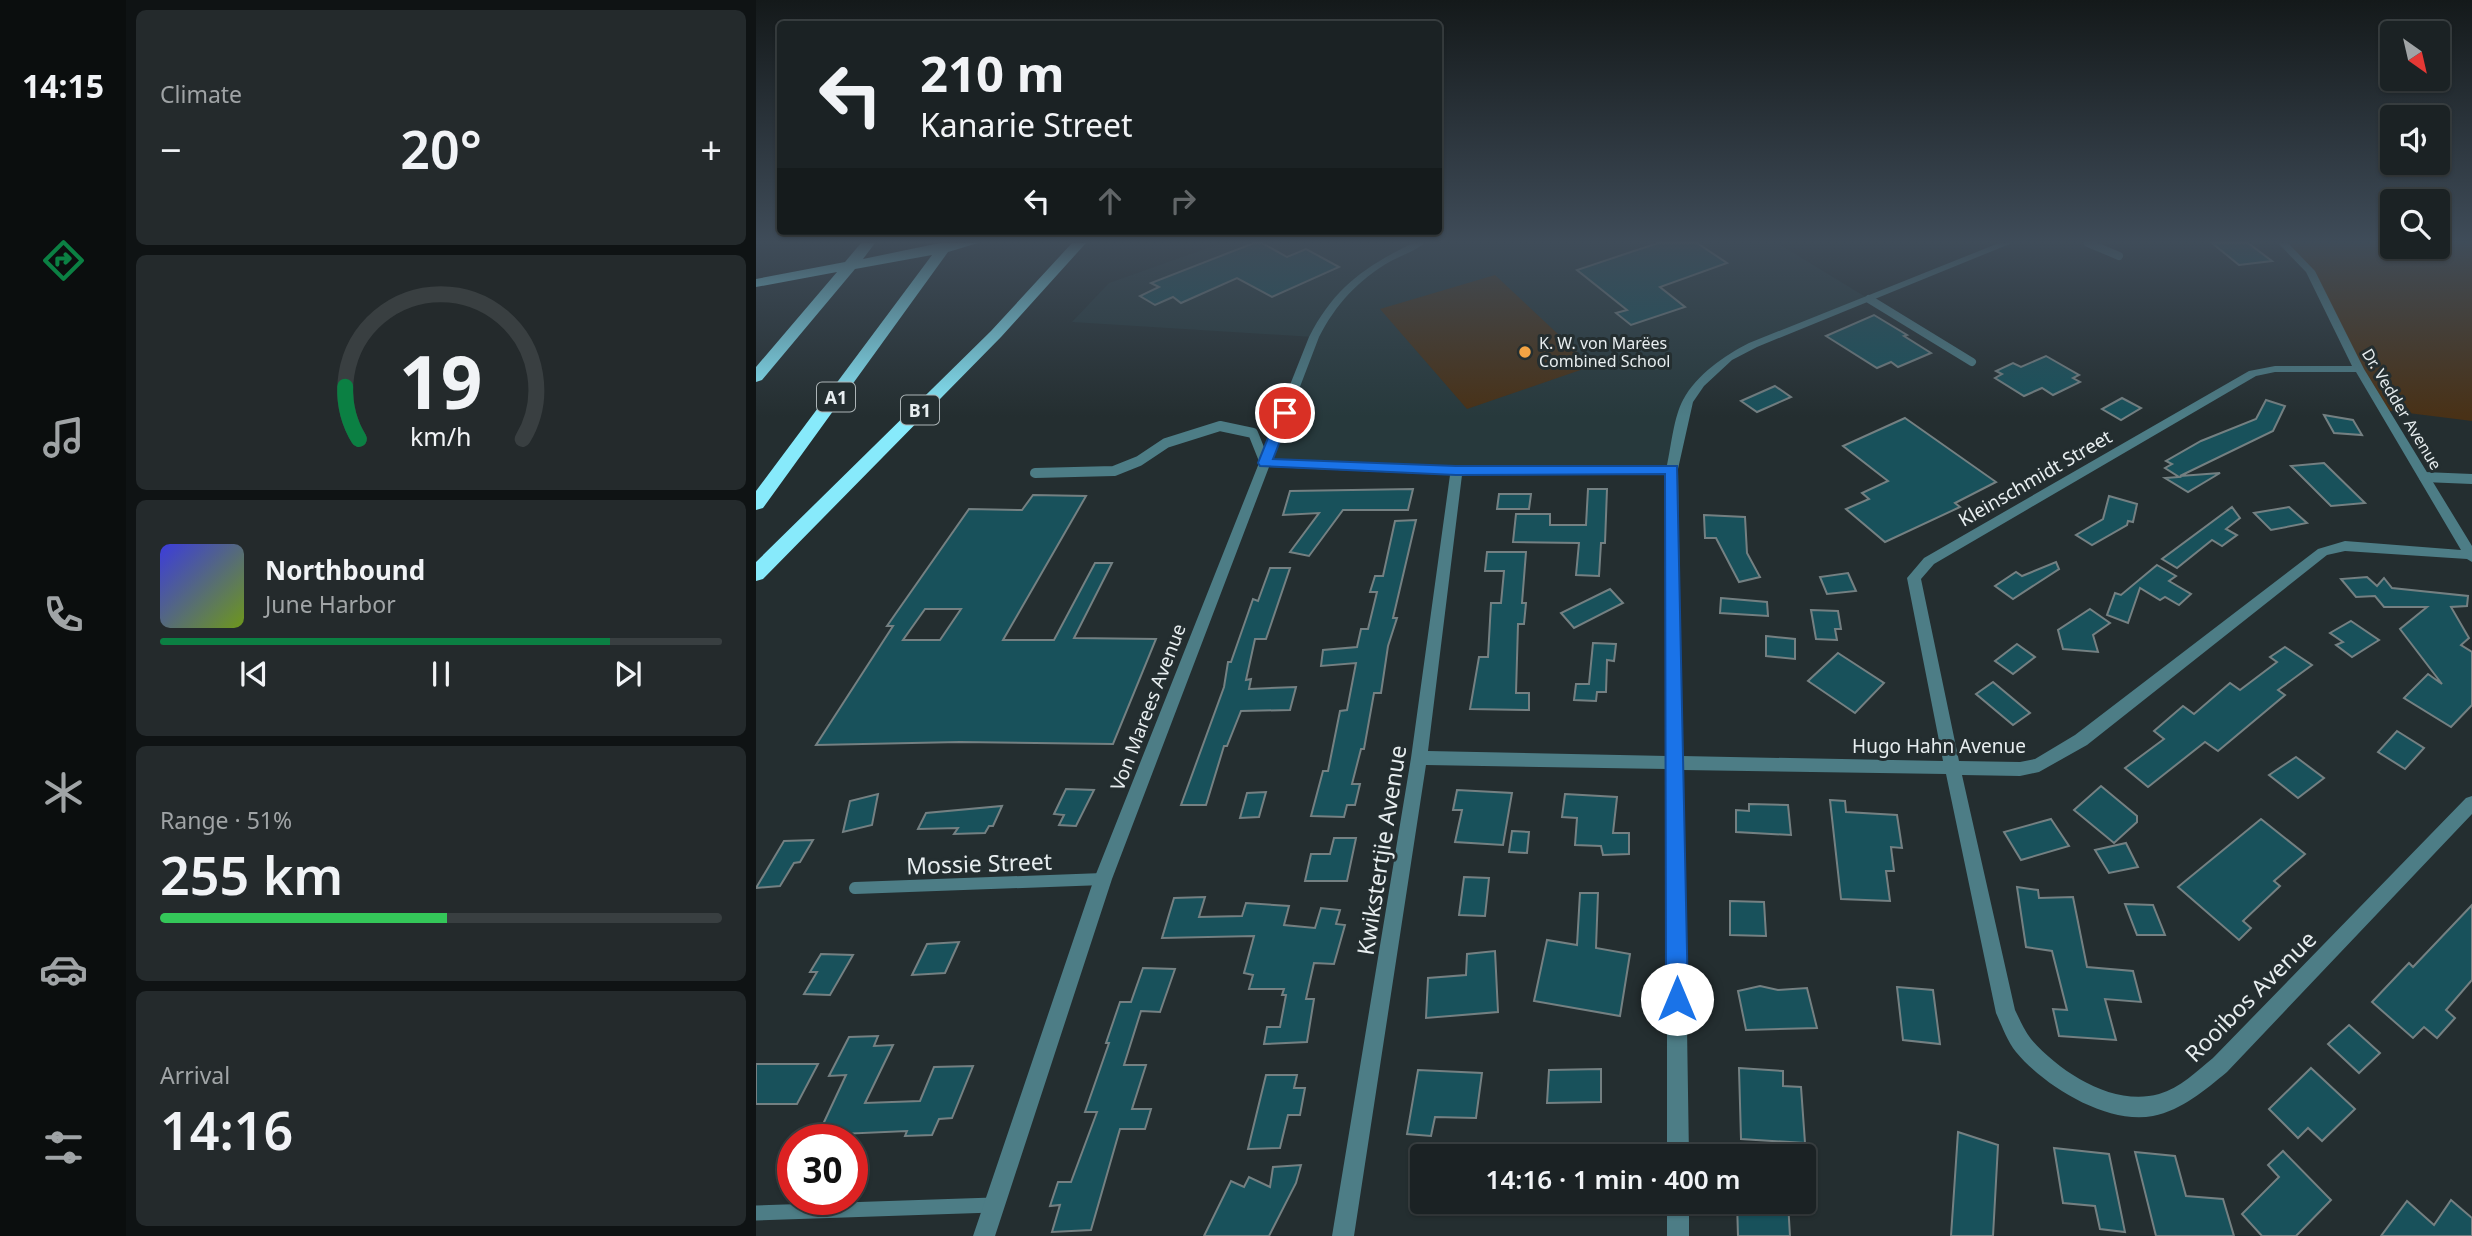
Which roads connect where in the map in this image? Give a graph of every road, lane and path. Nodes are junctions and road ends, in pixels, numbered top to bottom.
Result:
1 (821, 301) edge
2 (908, 301) edge
3 (1027, 301) edge
4 (1336, 301) edge
5 (1864, 301) edge
6 (1871, 301) edge
7 (2325, 301) edge
8 (1972, 362) dead end
9 (2359, 369) junction
10 (756, 377) edge
11 (1265, 463) junction
12 (1672, 469) junction
13 (1456, 471) junction
14 (1035, 473) dead end
15 (2424, 477) junction
16 (2472, 479) edge
17 (756, 504) edge
18 (2471, 556) edge
19 (756, 574) edge
20 (1419, 758) junction
21 (1676, 762) junction
22 (1952, 766) junction
23 (2472, 803) edge
24 (1103, 879) junction
25 (855, 888) dead end
26 (1678, 1144) edge
27 (993, 1205) junction
28 (756, 1213) edge
29 (1678, 1214) edge
30 (984, 1236) edge
31 (1343, 1236) edge
32 (1678, 1236) edge

1 - 10 highway
2 - 17 highway, A1
3 - 19 highway, B1
4 - 11 street, Von Marees Avenue
5 - 12 street
6 - 8 lane
7 - 9 street, Dr. Vedder Avenue
9 - 15 street, Dr. Vedder Avenue
9 - 22 street, Kleinschmidt Street
11 - 13 street
11 - 14 lane
11 - 24 street, Von Marees Avenue
12 - 13 street
12 - 21 street
13 - 20 street, Kwikstertjie Avenue
15 - 16 lane
15 - 18 street, Dr. Vedder Avenue
18 - 22 street, Hugo Hahn Avenue
20 - 21 street, Hugo Hahn Avenue
20 - 31 street, Kwikstertjie Avenue
21 - 22 street, Hugo Hahn Avenue
21 - 26 street
22 - 23 street, Rooibos Avenue
24 - 25 lane, Mossie Street
24 - 27 street, Von Marees Avenue
27 - 28 lane
27 - 30 street, Von Marees Avenue
29 - 32 street

